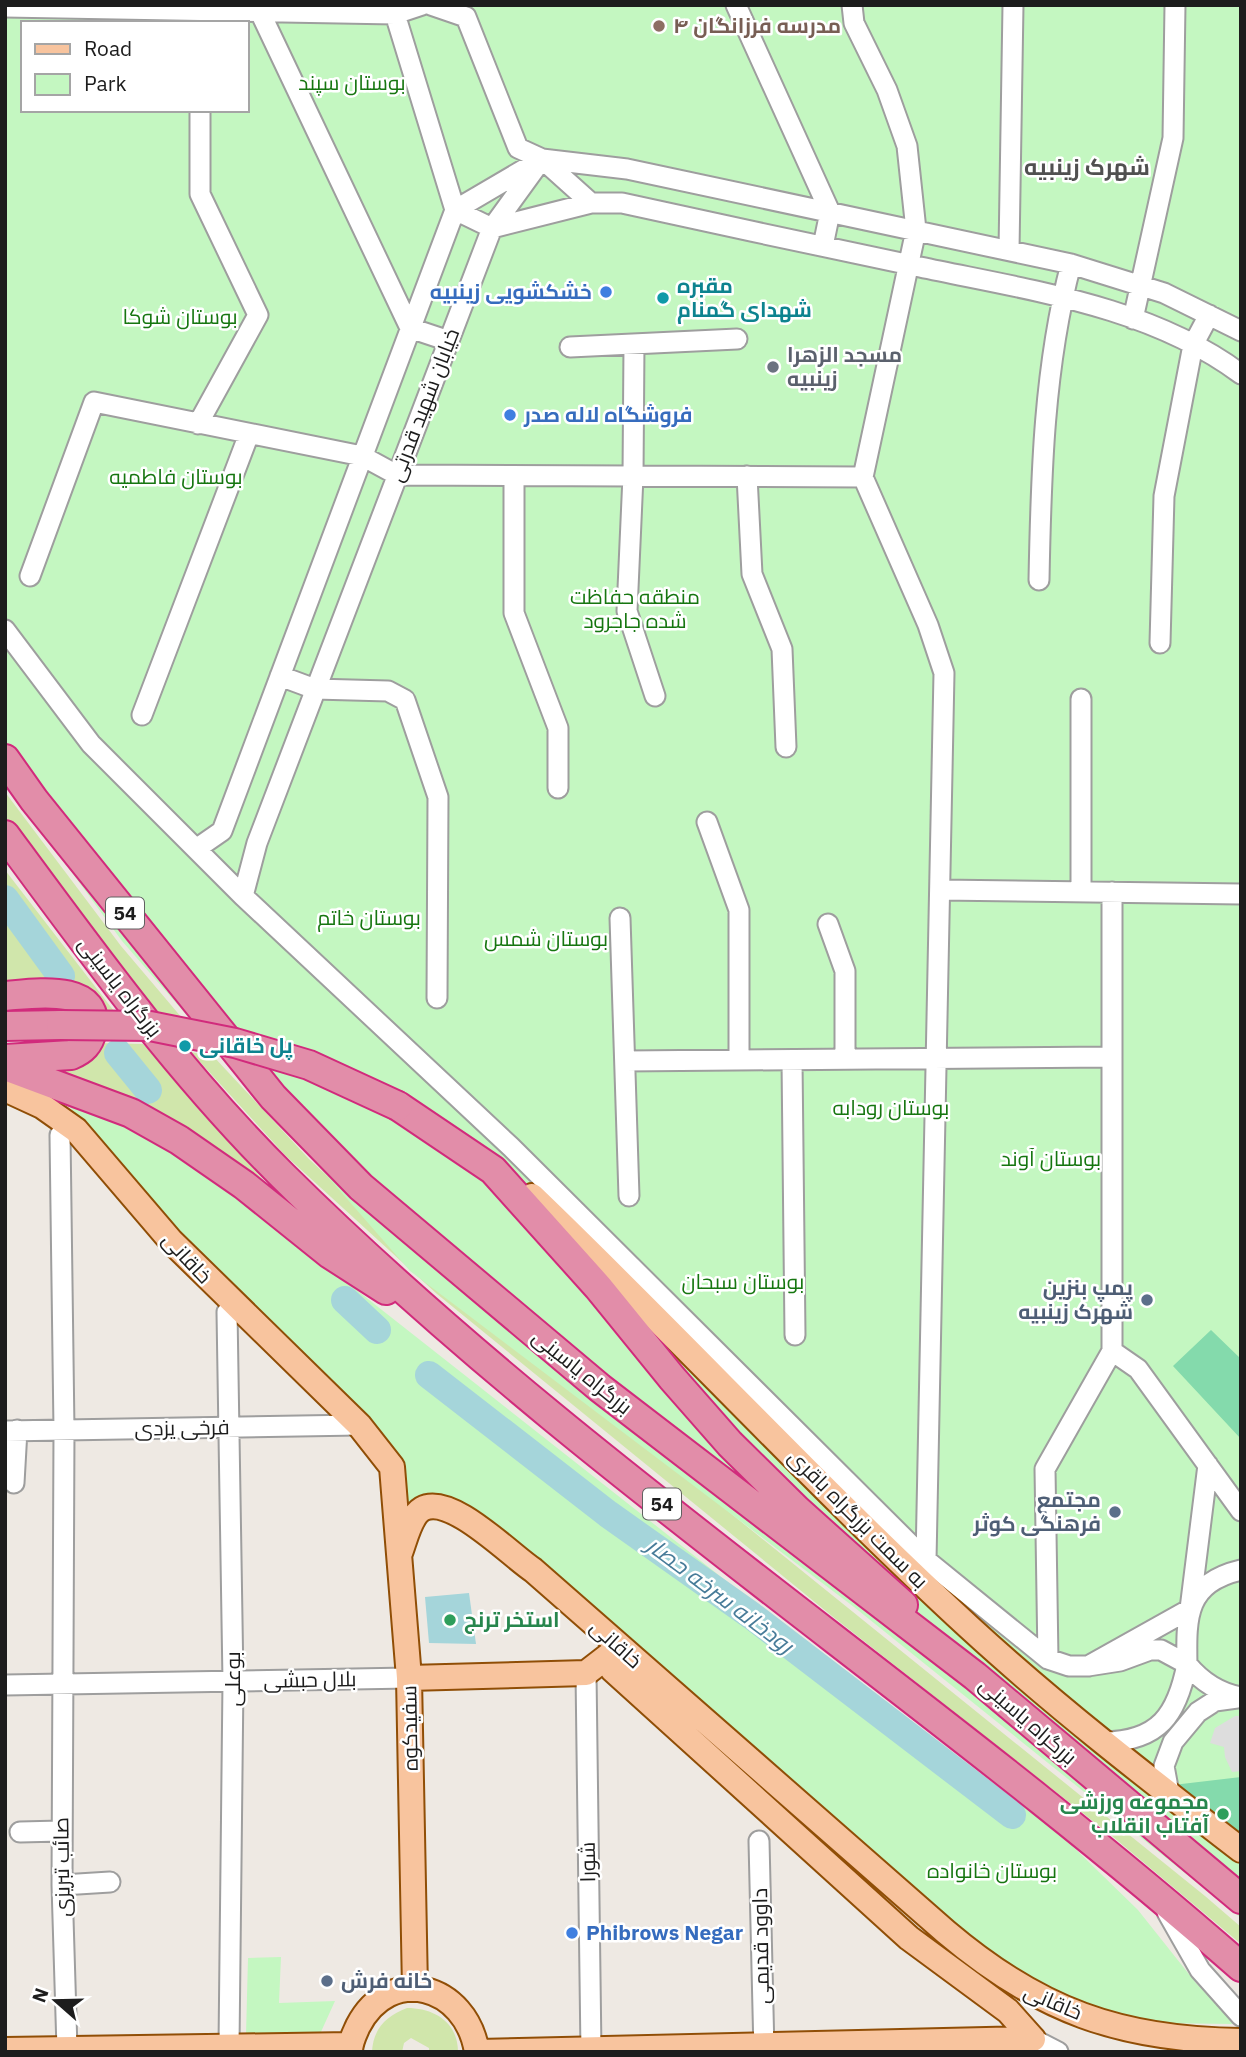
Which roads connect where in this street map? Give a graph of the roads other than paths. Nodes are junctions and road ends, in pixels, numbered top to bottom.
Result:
1 (422, 5) edge
2 (431, 5) edge
3 (736, 5) edge
4 (852, 5) edge
5 (1013, 5) edge
6 (1175, 5) edge
7 (5, 7) edge
8 (74, 7) edge
9 (396, 10) edge
10 (260, 12) junction
11 (202, 17) edge
12 (201, 112) edge
13 (542, 159) junction
14 (591, 203) junction
15 (455, 210) junction
16 (831, 212) junction
17 (492, 228) junction
18 (916, 230) junction
19 (823, 246) junction
20 (1009, 250) junction
21 (909, 264) junction
22 (1071, 264) junction
23 (1140, 285) junction
24 (1062, 297) junction
25 (1209, 315) junction
26 (1133, 319) junction
27 (410, 328) junction
28 (1241, 331) edge
29 (737, 338) dead end
30 (449, 341) junction
31 (634, 344) junction
32 (1193, 345) junction
33 (570, 347) dead end
34 (1241, 374) edge
35 (198, 424) junction
36 (249, 434) junction
37 (362, 456) junction
38 (397, 475) junction
39 (514, 476) junction
40 (633, 476) junction
41 (747, 477) junction
42 (863, 477) junction
43 (30, 576) dead end
44 (1039, 580) dead end
45 (5, 630) edge
46 (1160, 643) dead end
47 (280, 676) junction
48 (316, 689) junction
49 (655, 696) dead end
50 (1081, 699) dead end
51 (142, 715) dead end
52 (786, 747) dead end
53 (5, 759) edge
54 (558, 788) dead end
55 (707, 822) dead end
56 (5, 835) edge
57 (196, 849) junction
58 (940, 890) junction
59 (1081, 892) junction
60 (1112, 892) junction
61 (1241, 894) edge
62 (243, 896) junction
63 (620, 918) dead end
64 (828, 924) dead end
65 (5, 996) edge
66 (437, 998) dead end
67 (5, 1026) edge
68 (1112, 1057) junction
69 (5, 1059) edge
70 (845, 1059) junction
71 (937, 1059) junction
72 (739, 1060) junction
73 (792, 1060) junction
74 (625, 1061) junction
75 (5, 1066) edge
76 (5, 1089) edge
77 (60, 1135) dead end
78 (493, 1170) junction
79 (629, 1196) dead end
80 (227, 1312) dead end
81 (450, 1331) junction
82 (796, 1335) dead end
83 (1112, 1351) junction
84 (359, 1425) junction
85 (230, 1427) junction
86 (64, 1430) junction
87 (11, 1431) edge
88 (1208, 1465) junction
89 (392, 1467) joint
90 (14, 1483) dead end
91 (1241, 1511) edge
92 (400, 1552) junction
93 (509, 1554) junction
94 (926, 1560) junction
95 (1241, 1570) edge
96 (1190, 1609) junction
97 (608, 1656) junction
98 (1048, 1659) junction
99 (1187, 1664) junction
100 (1088, 1666) junction
101 (586, 1673) junction
102 (975, 1676) junction
103 (409, 1678) junction
104 (233, 1681) junction
105 (61, 1684) junction
106 (5, 1685) edge
107 (1240, 1697) edge
108 (1104, 1742) junction
109 (1169, 1793) junction
110 (61, 1831) junction
111 (20, 1832) dead end
112 (759, 1841) dead end
113 (1241, 1850) edge
114 (110, 1882) dead end
115 (62, 1885) junction
116 (1157, 1893) junction
117 (1241, 1899) edge
118 (1241, 1967) edge
119 (415, 1989) junction
120 (1241, 2015) edge
121 (1033, 2039) junction
122 (1240, 2042) edge
123 (229, 2046) junction
124 (941, 2047) edge
125 (350, 2048) edge
126 (67, 2049) junction
127 (764, 2049) edge
128 (5, 2050) edge
129 (590, 2051) edge
130 (478, 2052) edge
131 (1058, 2052) edge
132 (1160, 2052) edge

1 - 9 street
2 - 13 street
3 - 16 street
4 - 18 street
5 - 20 street
6 - 23 street
7 - 8 street
8 - 11 street
9 - 10 street
9 - 15 street
10 - 11 street
10 - 27 street
12 - 35 street
13 - 14 street
13 - 15 street
13 - 16 street
13 - 17 street, خیابان شهید قدرتی
14 - 17 street
14 - 19 street
15 - 17 street
15 - 27 street, خیابان شهید قدرتی
16 - 18 street
16 - 19 street
17 - 30 street, خیابان شهید قدرتی
18 - 20 street
18 - 21 street
19 - 21 street
20 - 22 street
21 - 24 street
21 - 42 street
22 - 23 street
22 - 24 street
23 - 25 street
23 - 26 street
24 - 26 street
24 - 44 street
25 - 28 street
25 - 32 street
26 - 32 street
27 - 30 street
27 - 37 street, خیابان شهید قدرتی
29 - 31 street
30 - 38 street, خیابان شهید قدرتی
31 - 33 street
31 - 40 street
32 - 34 street
32 - 46 street
35 - 36 street
35 - 43 street
36 - 37 street
36 - 51 street
37 - 38 street
37 - 47 street, خیابان شهید قدرتی
38 - 39 street
38 - 48 street, خیابان شهید قدرتی
39 - 40 street
39 - 54 street
40 - 41 street
40 - 49 street
41 - 42 street
41 - 52 street
42 - 58 street
45 - 57 street
47 - 48 street
47 - 57 street, خیابان شهید قدرتی
48 - 62 street, خیابان شهید قدرتی
48 - 66 street
50 - 59 street
53 - 102 highway, بزرگراه یاسینی / 54
55 - 72 street
56 - 81 highway, بزرگراه یاسینی / 54
57 - 62 street
58 - 59 street
58 - 71 street
59 - 60 street
60 - 61 street
60 - 68 street
62 - 94 street
63 - 74 street
64 - 70 street
65 - 69 highway
67 - 78 highway, bridge
68 - 71 street
68 - 83 street
70 - 71 street
70 - 73 street
71 - 94 street
72 - 73 street
72 - 74 street
73 - 82 street
74 - 79 street
75 - 81 highway
76 - 84 main road, خاقانی
77 - 86 street, صائب تبریزی
78 - 102 highway
78 - 108 main road, به سمت بزرگراه باقری
80 - 85 street, بوعلی
81 - 116 highway, بزرگراه یاسینی / 54
83 - 88 street
83 - 98 street
84 - 85 street, فرخی یزدی
84 - 89 main road, خاقانی
85 - 86 street, فرخی یزدی
85 - 104 street, بوعلی
86 - 87 street, فرخی یزدی
86 - 105 street, صائب تبریزی
87 - 90 street
88 - 91 street
88 - 96 street
89 - 92 main road, سفیدکوه
92 - 93 main road
92 - 103 main road, سفیدکوه
93 - 97 main road, خاقانی
93 - 122 main road, خاقانی
94 - 98 street
95 - 96 street
96 - 99 street
96 - 100 street
97 - 101 main road
97 - 121 main road
97 - 132 main road, خاقانی
98 - 100 street
99 - 100 street
99 - 107 street
99 - 108 street
101 - 103 main road, بلال حبشی
101 - 129 street, شورا
102 - 117 highway, بزرگراه یاسینی / 54
103 - 104 street, بلال حبشی
103 - 119 main road, سفیدکوه
104 - 105 street, بلال حبشی
104 - 123 street, بوعلی
105 - 106 street, بلال حبشی
105 - 110 street, صائب تبریزی
107 - 109 street
108 - 109 main road, به سمت بزرگراه باقری
109 - 113 main road, به سمت بزرگراه باقری
110 - 111 street
110 - 115 street, صائب تبریزی
112 - 127 street, داوود قدیمی
114 - 115 street
115 - 126 street, صائب تبریزی
116 - 118 highway, بزرگراه یاسینی / 54
116 - 120 street
119 - 125 main road
119 - 130 main road
121 - 124 main road
121 - 131 street
123 - 125 main road
123 - 126 main road
124 - 127 main road
126 - 128 main road
127 - 129 main road
129 - 130 main road

